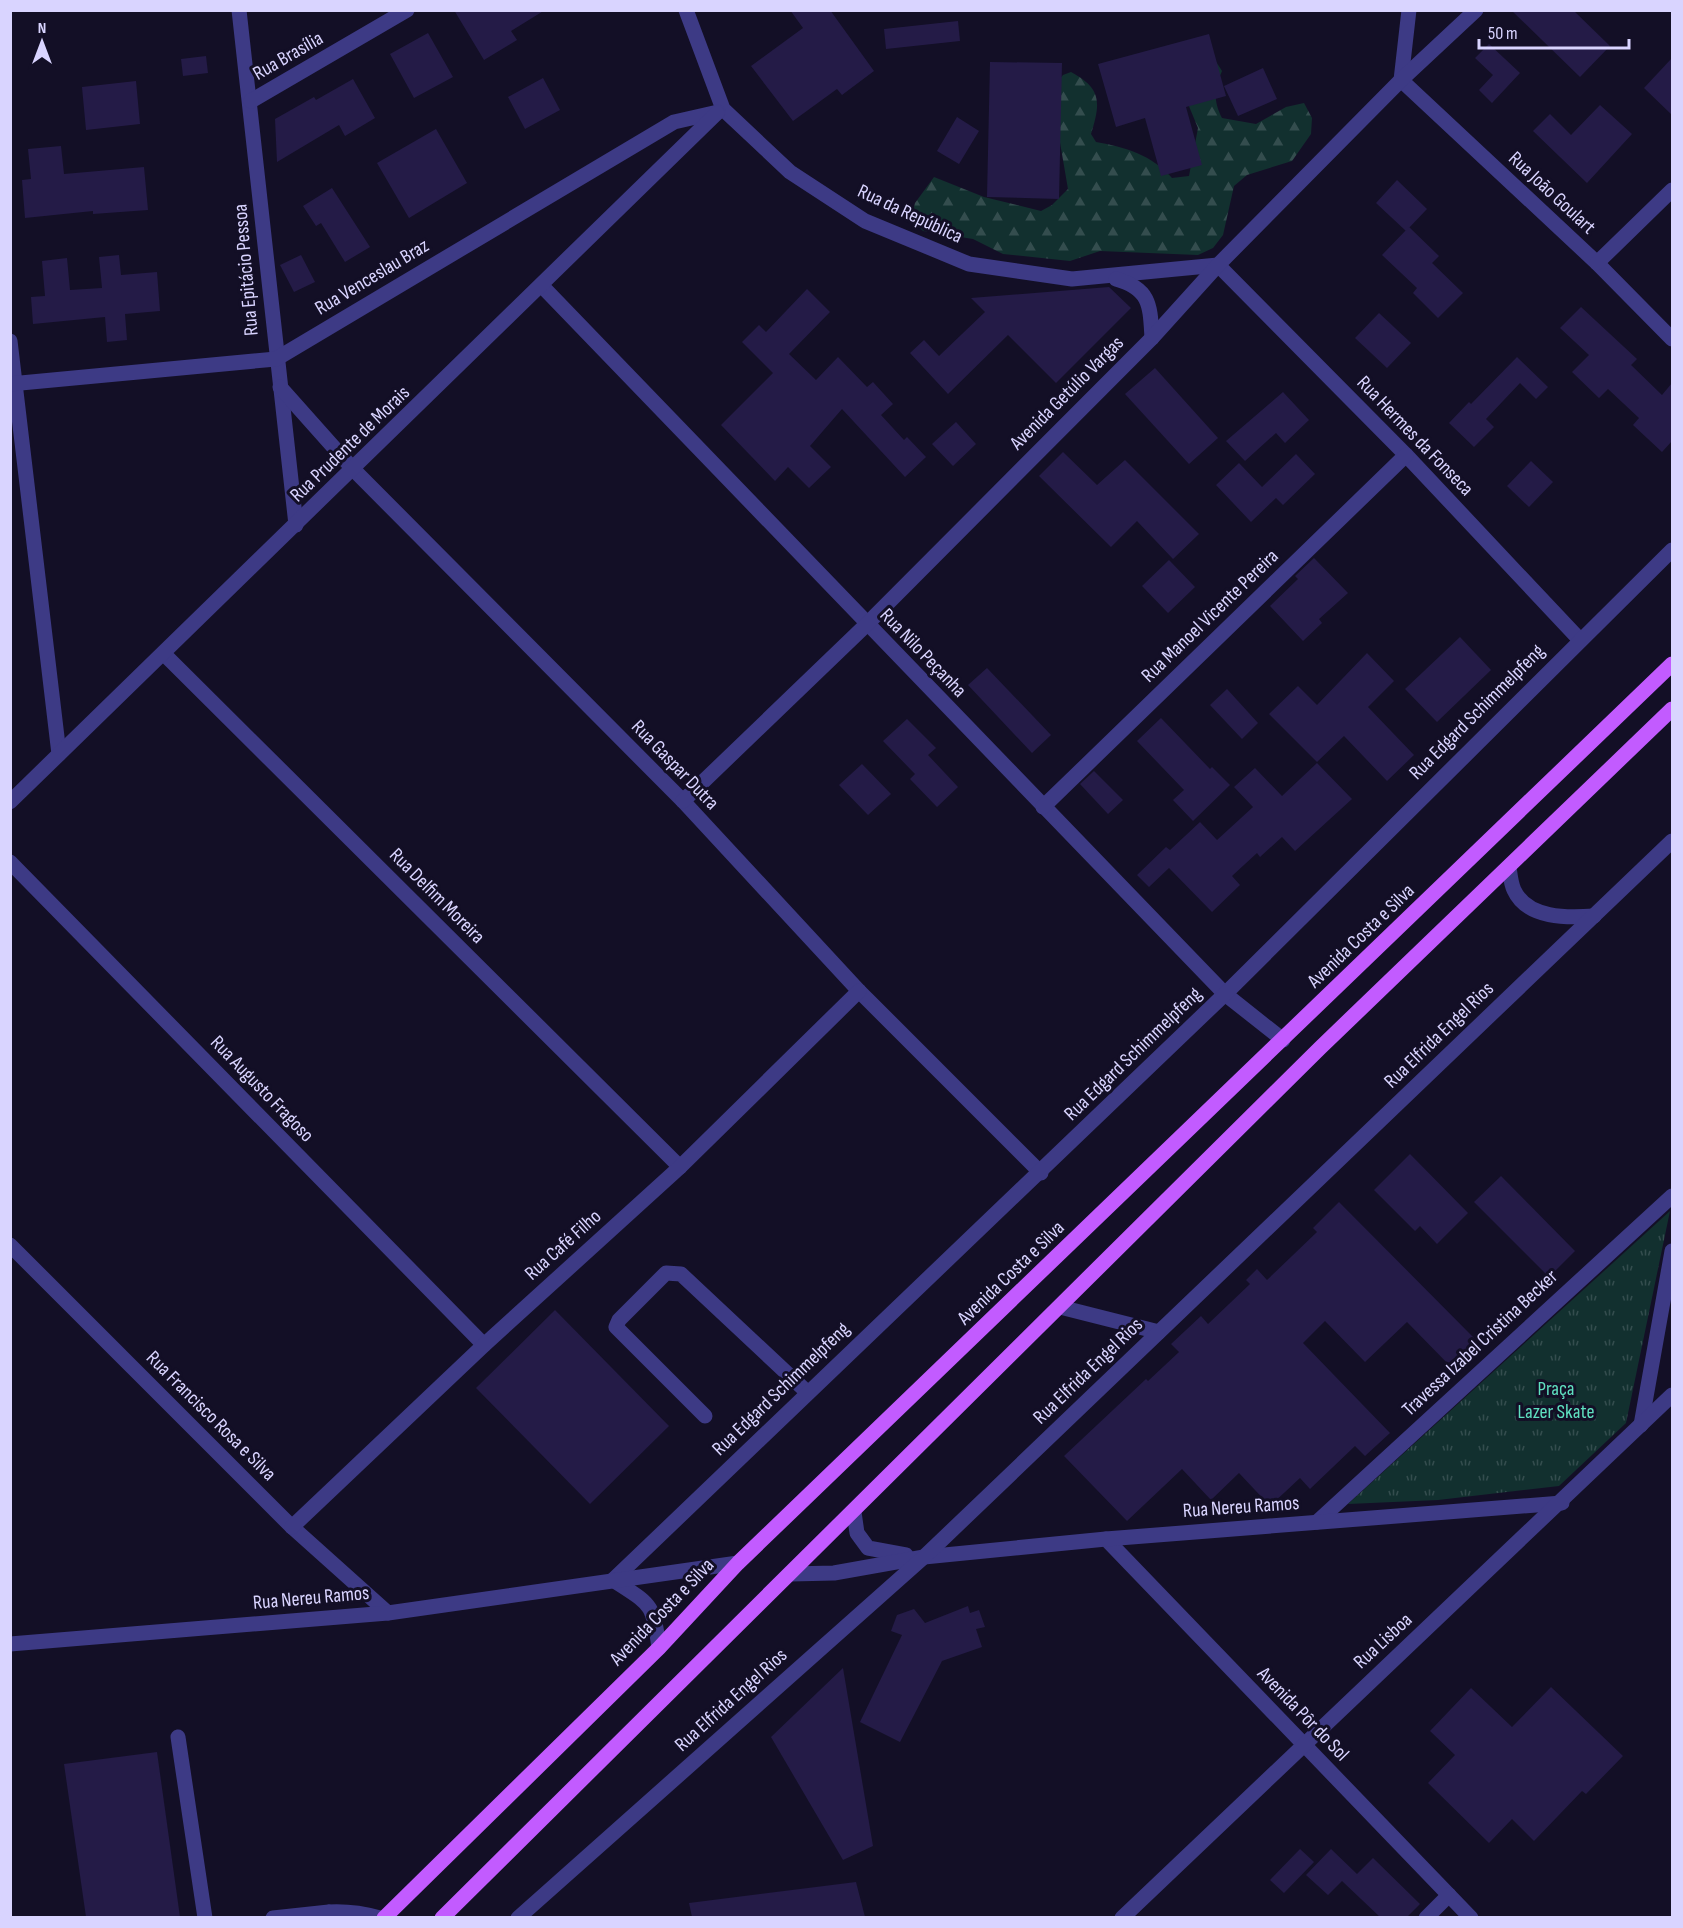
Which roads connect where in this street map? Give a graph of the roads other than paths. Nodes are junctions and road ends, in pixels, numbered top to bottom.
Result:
1 (239, 10) edge
2 (407, 10) edge
3 (686, 10) edge
4 (1408, 10) edge
5 (1476, 10) edge
6 (1401, 80) junction
7 (251, 101) junction
8 (720, 111) junction
9 (1672, 190) edge
10 (1597, 262) junction
11 (1218, 265) junction
12 (1107, 276) junction
13 (542, 286) junction
14 (1152, 338) junction
15 (1672, 339) edge
16 (10, 341) edge
17 (276, 358) junction
18 (13, 384) edge
19 (279, 387) junction
20 (1406, 455) junction
21 (353, 469) junction
22 (296, 525) junction
23 (1672, 550) edge
24 (866, 625) junction
25 (1580, 640) junction
26 (164, 654) junction
27 (1672, 664) edge
28 (1672, 709) edge
29 (59, 754) junction
30 (683, 801) junction
31 (10, 802) edge
32 (1043, 807) junction
33 (1672, 841) edge
34 (10, 862) edge
35 (1509, 867) junction
36 (1594, 916) junction
37 (859, 991) junction
38 (1225, 994) junction
39 (1283, 1040) junction
40 (680, 1167) junction
41 (1041, 1173) junction
42 (1672, 1196) edge
43 (10, 1245) edge
44 (1672, 1251) edge
45 (1060, 1307) junction
46 (1159, 1332) junction
47 (484, 1345) junction
48 (807, 1392) junction
49 (1672, 1395) edge
50 (705, 1416) dead end
51 (1641, 1425) junction
52 (1562, 1503) junction
53 (854, 1512) junction
54 (1317, 1522) junction
55 (292, 1527) junction
56 (1106, 1539) junction
57 (924, 1557) junction
58 (738, 1563) junction
59 (791, 1574) junction
60 (613, 1580) junction
61 (387, 1613) junction
62 (10, 1644) edge
63 (658, 1648) junction
64 (178, 1737) dead end
65 (1302, 1744) junction
66 (1449, 1895) junction
67 (326, 1915) edge
68 (205, 1917) edge
69 (273, 1917) edge
70 (382, 1917) edge
71 (442, 1917) edge
72 (518, 1917) edge
73 (1122, 1917) edge
74 (1426, 1917) edge
75 (1471, 1917) edge

1 - 7 street, Rua Epitácio Pessoa
2 - 7 street, Rua Brasília
3 - 8 street, Rua da República
4 - 6 street
5 - 6 street, Avenida Getúlio Vargas
6 - 10 street, Rua João Goulart
6 - 11 street, Avenida Getúlio Vargas
7 - 17 street, Rua Epitácio Pessoa
8 - 12 street, Rua da República
8 - 13 street, Rua Prudente de Morais
8 - 17 street, Rua Venceslau Braz
9 - 10 street
10 - 15 street, Rua João Goulart
11 - 12 street, Rua da República
11 - 14 street, Avenida Getúlio Vargas
11 - 20 street, Rua Hermes da Fonseca
12 - 14 street
13 - 21 street, Rua Prudente de Morais
13 - 24 street, Rua Nilo Peçanha
14 - 24 street, Avenida Getúlio Vargas
16 - 18 street
17 - 18 street, Rua Venceslau Braz
17 - 19 street, Rua Epitácio Pessoa
18 - 29 street
19 - 21 street, Rua Gaspar Dutra
19 - 22 street, Rua Epitácio Pessoa
20 - 25 street, Rua Hermes da Fonseca
20 - 32 street, Rua Manoel Vicente Pereira
21 - 22 street, Rua Prudente de Morais
21 - 30 street, Rua Gaspar Dutra
22 - 26 street, Rua Prudente de Morais
23 - 25 street, Rua Edgard Schimmelpfeng
24 - 30 street, Avenida Getúlio Vargas
24 - 32 street, Rua Nilo Peçanha
25 - 38 street, Rua Edgard Schimmelpfeng
26 - 29 street, Rua Prudente de Morais
26 - 40 street, Rua Delfim Moreira
27 - 39 main road, Avenida Costa e Silva
28 - 35 main road
29 - 31 street, Rua Prudente de Morais
30 - 37 street, Rua Gaspar Dutra
32 - 38 street, Rua Nilo Peçanha
33 - 36 street, Rua Elfrida Engel Rios
34 - 47 street, Rua Augusto Fragoso
35 - 36 street
35 - 45 main road
36 - 46 street, Rua Elfrida Engel Rios
37 - 40 street, Rua Café Filho
37 - 41 street, Rua Gaspar Dutra
38 - 39 street, Rua Nilo Peçanha
38 - 41 street, Rua Edgard Schimmelpfeng
39 - 58 main road, Avenida Costa e Silva
40 - 47 street, Rua Café Filho
41 - 48 street, Rua Edgard Schimmelpfeng
42 - 54 street, Travessa Izabel Cristina Becker
43 - 55 street, Rua Francisco Rosa e Silva
44 - 51 street
45 - 46 street
45 - 53 main road
46 - 57 street, Rua Elfrida Engel Rios
47 - 55 street, Rua Café Filho
48 - 50 street
48 - 60 street, Rua Edgard Schimmelpfeng
49 - 51 street, Rua Lisboa
51 - 52 street, Rua Lisboa
52 - 54 street, Rua Nereu Ramos
52 - 65 street, Rua Lisboa
53 - 57 street
53 - 59 main road
54 - 56 street, Rua Nereu Ramos
55 - 61 street, Rua Francisco Rosa e Silva
56 - 57 street, Rua Nereu Ramos
56 - 65 street, Avenida Pôr do Sol
57 - 59 street
57 - 72 street, Rua Elfrida Engel Rios
58 - 60 street, Rua Nereu Ramos
58 - 63 main road, Avenida Costa e Silva
59 - 71 main road
60 - 61 street, Rua Nereu Ramos
60 - 63 street
61 - 62 street, Rua Nereu Ramos
63 - 70 main road, Avenida Costa e Silva
64 - 68 street
65 - 66 street, Avenida Pôr do Sol
65 - 73 street, Rua Lisboa
66 - 74 street
66 - 75 street, Avenida Pôr do Sol
67 - 69 street
67 - 70 street

